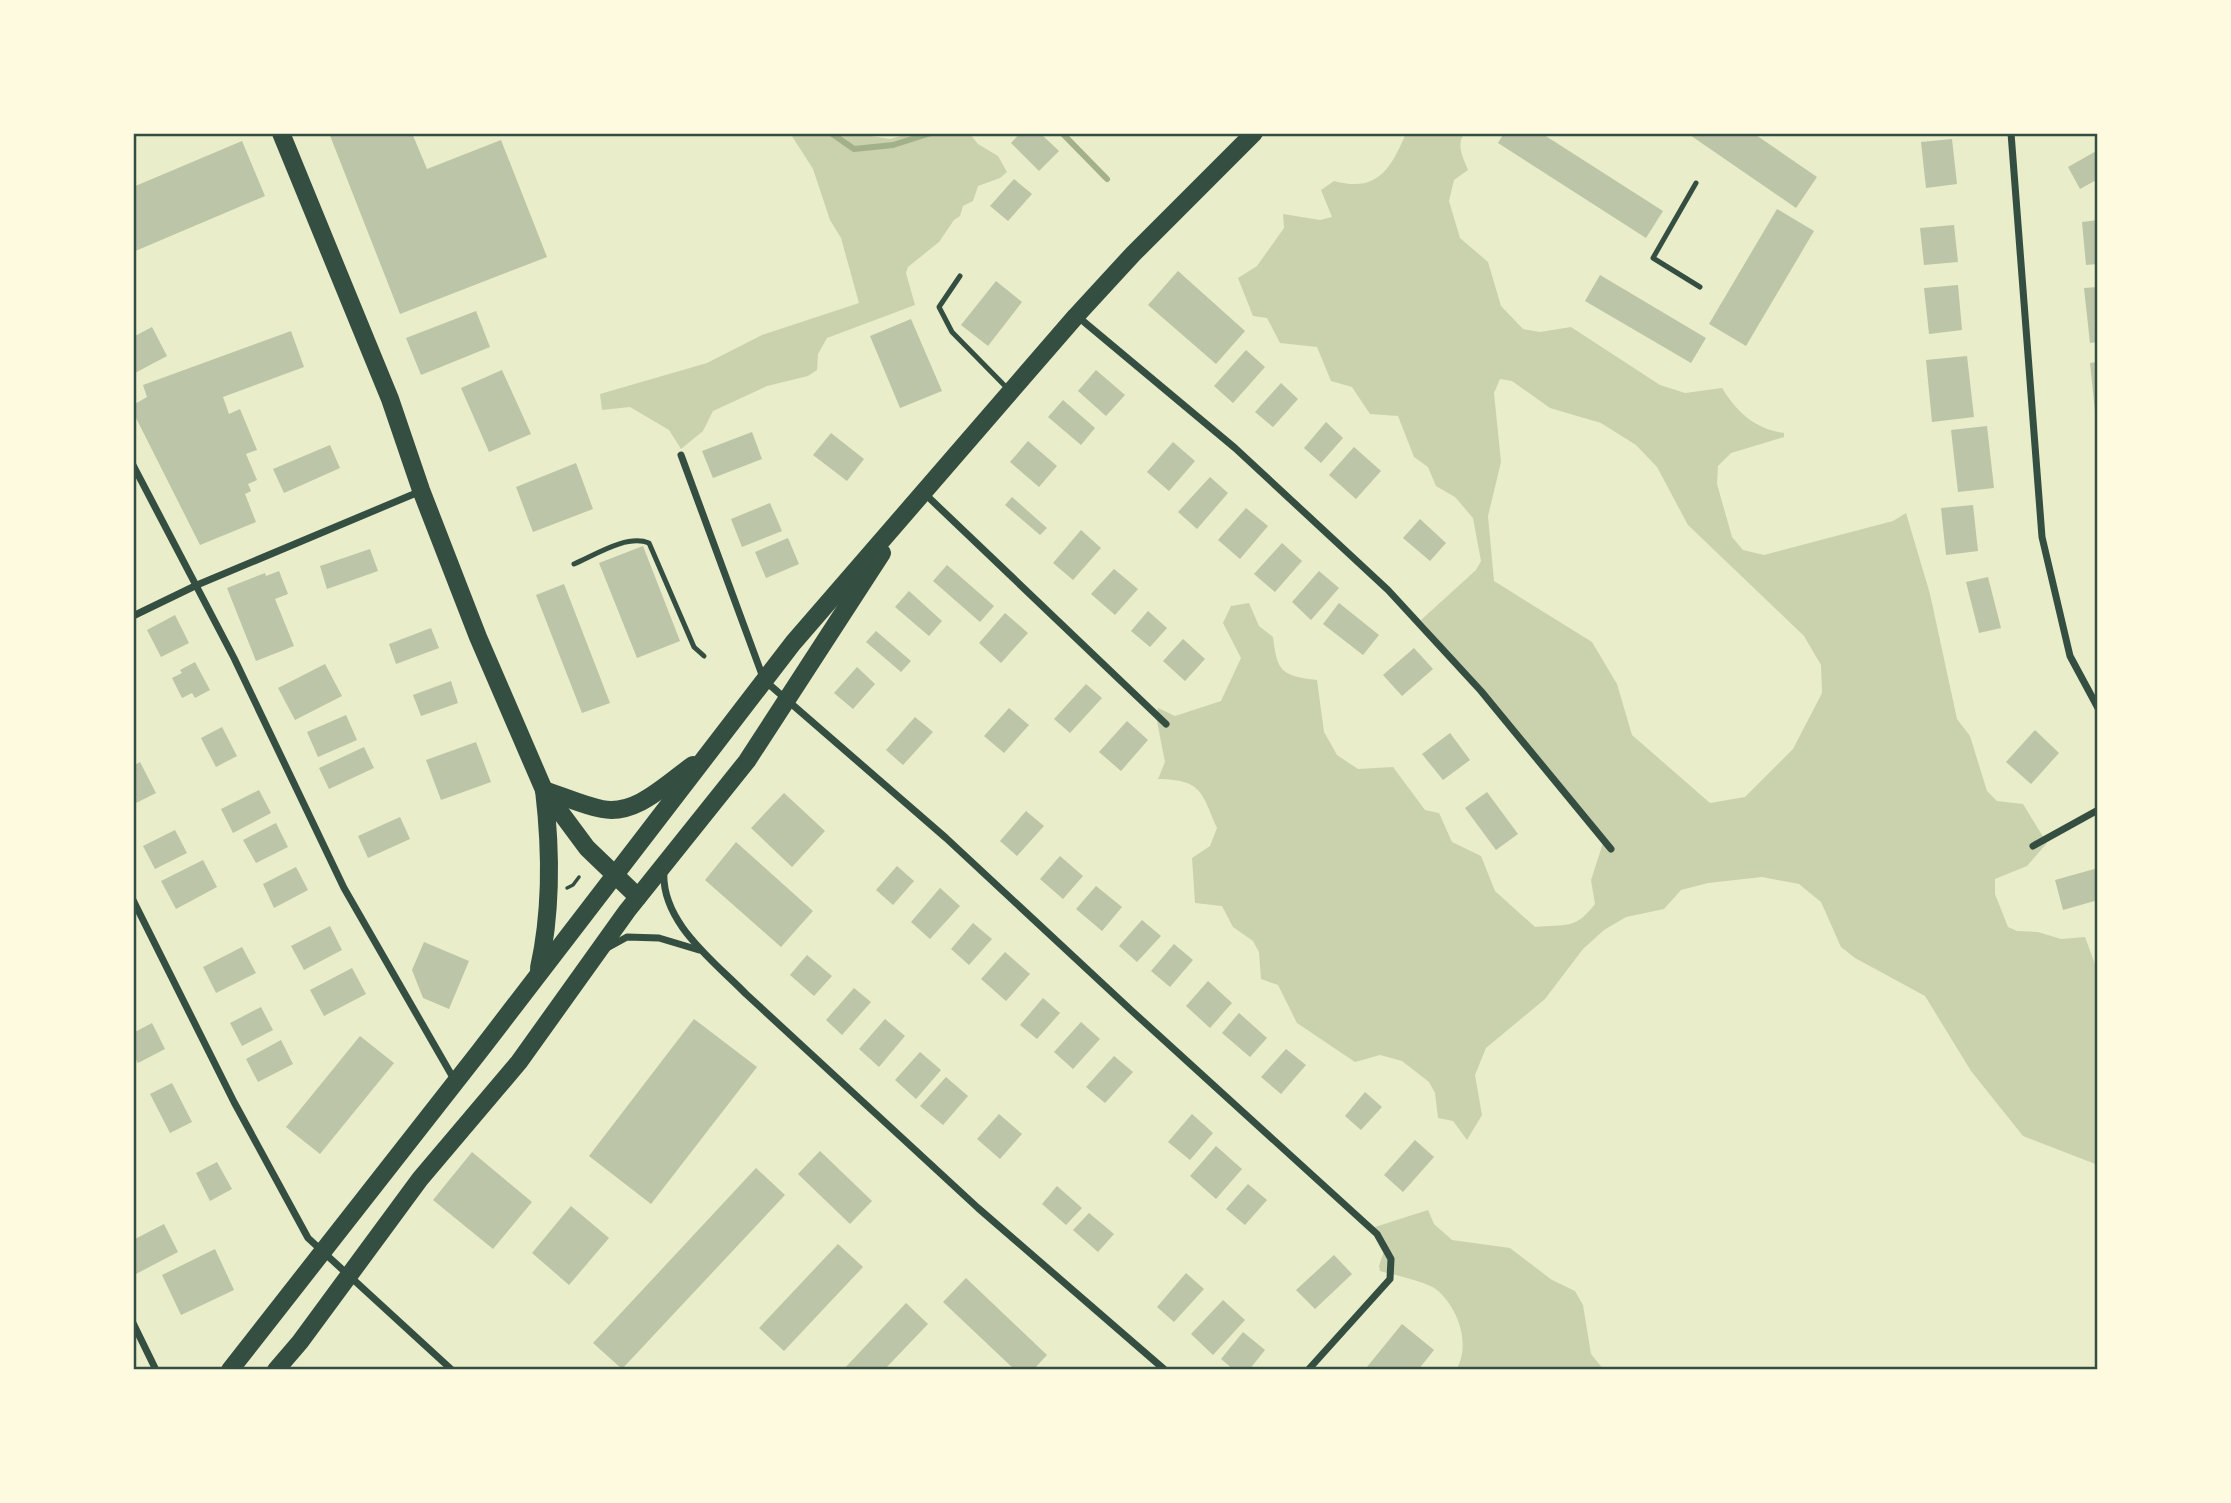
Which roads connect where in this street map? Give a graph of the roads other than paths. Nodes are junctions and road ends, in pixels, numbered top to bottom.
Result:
1 (281, 133) edge
2 (1254, 133) edge
3 (2011, 133) edge
4 (1696, 183) dead end
5 (960, 276) dead end
6 (1700, 287) dead end
7 (1076, 316) junction
8 (1011, 391) junction
9 (681, 455) dead end
10 (133, 465) edge
11 (421, 491) junction
12 (922, 491) junction
13 (574, 564) dead end
14 (197, 585) junction
15 (133, 616) edge
16 (704, 656) dead end
17 (764, 680) junction
18 (786, 699) junction
19 (2098, 708) edge
20 (1166, 724) dead end
21 (707, 755) junction
22 (544, 790) junction
23 (2098, 810) edge
24 (2033, 846) dead end
25 (1611, 849) dead end
26 (665, 863) junction
27 (614, 875) junction
28 (638, 897) junction
29 (133, 900) edge
30 (699, 950) junction
31 (596, 954) junction
32 (538, 974) junction
33 (455, 1082) junction
34 (323, 1252) junction
35 (349, 1275) junction
36 (133, 1324) edge
37 (156, 1370) edge
38 (230, 1370) edge
39 (276, 1370) edge
40 (452, 1370) edge
41 (1165, 1370) edge
42 (1308, 1370) edge

1 - 11 main road
2 - 7 main road
3 - 19 street
4 - 6 lane
5 - 8 lane
7 - 8 main road
7 - 25 street
8 - 12 main road
9 - 17 street
10 - 14 street
11 - 14 street
11 - 22 main road
12 - 17 main road
12 - 18 main road
12 - 20 street
13 - 16 lane
14 - 15 street
14 - 33 street
17 - 18 street
17 - 21 main road
18 - 26 main road
18 - 42 street
21 - 22 main road
21 - 27 main road
22 - 27 main road
22 - 32 main road
23 - 24 street
26 - 28 main road
26 - 30 street
27 - 28 main road
27 - 32 main road
28 - 31 main road
29 - 34 street
30 - 31 street
30 - 41 street
31 - 35 main road
32 - 33 main road
33 - 34 main road
34 - 35 street
34 - 38 main road
35 - 39 main road
35 - 40 street
36 - 37 street

